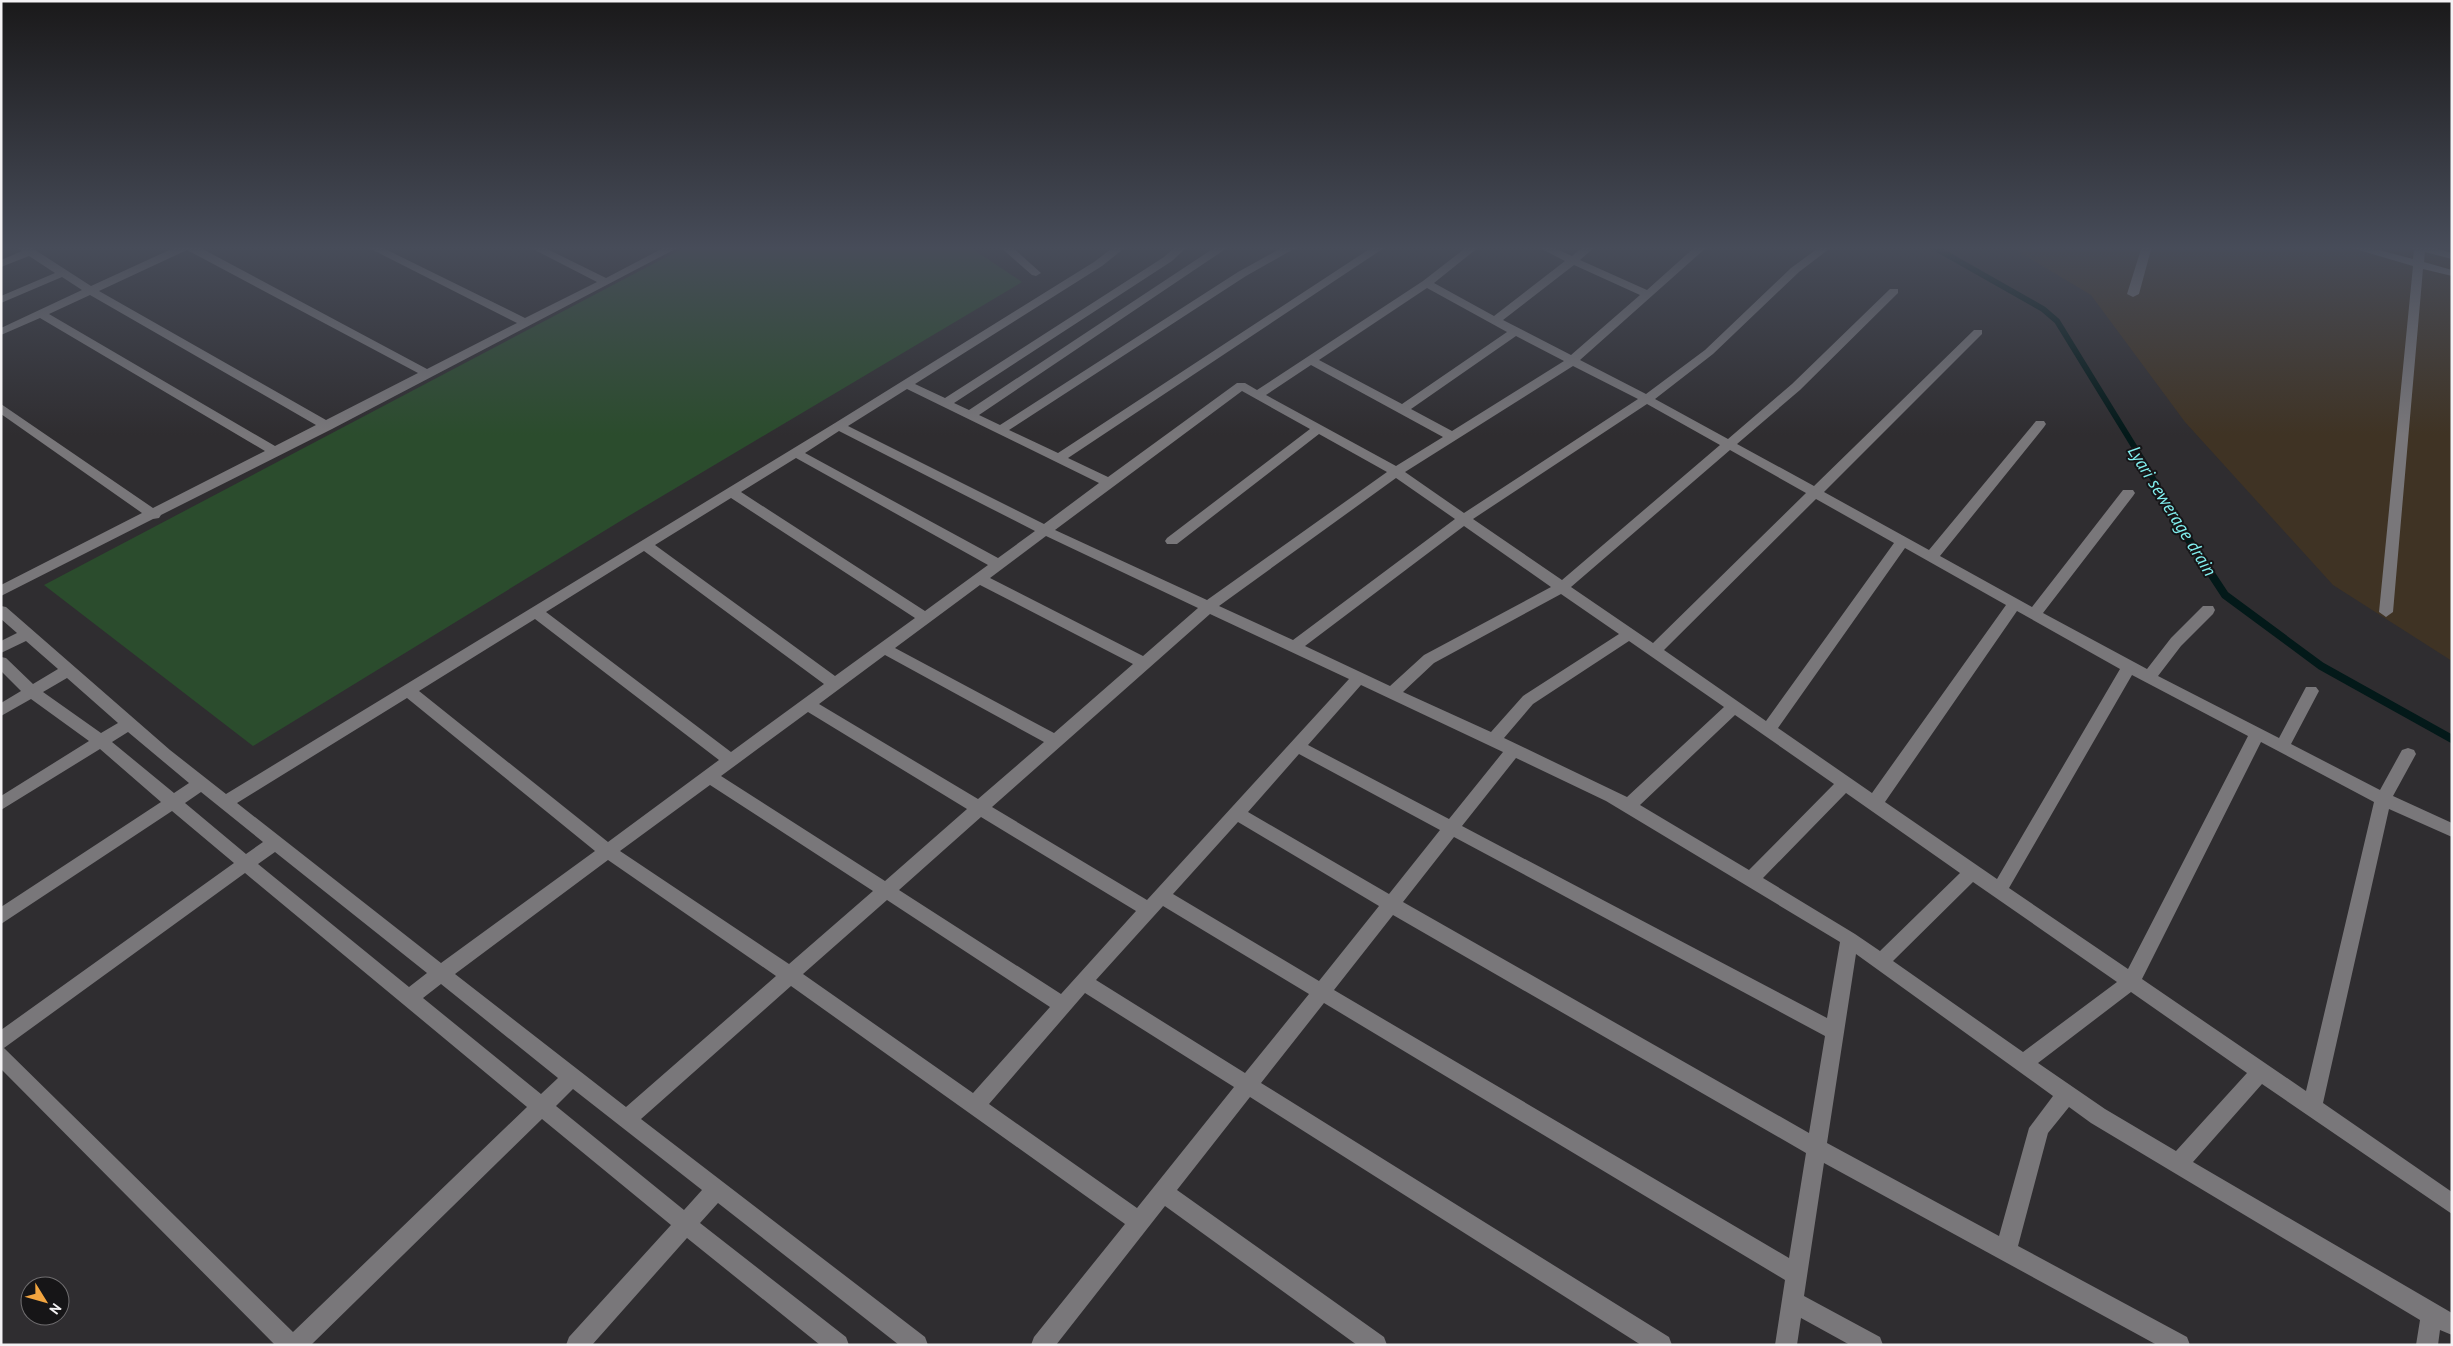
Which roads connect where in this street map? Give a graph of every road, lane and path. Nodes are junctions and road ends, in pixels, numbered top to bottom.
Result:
1 (52, 309) edge
2 (121, 309) edge
3 (305, 309) edge
4 (497, 309) edge
5 (554, 309) edge
6 (1026, 309) edge
7 (1091, 309) edge
8 (1130, 309) edge
9 (1188, 309) edge
10 (1286, 309) edge
11 (1388, 309) edge
12 (1473, 309) edge
13 (1511, 309) edge
14 (1630, 309) edge
15 (1754, 309) edge
16 (1876, 309) edge
17 (2415, 309) edge
18 (41, 314) junction
19 (1495, 321) junction
20 (526, 323) junction
21 (1, 332) edge
22 (1515, 332) junction
23 (1978, 332) dead end
24 (1311, 360) junction
25 (1572, 360) junction
26 (428, 374) junction
27 (906, 384) junction
28 (1258, 396) junction
29 (1647, 399) junction
30 (946, 403) junction
31 (1, 408) edge
32 (1403, 410) junction
33 (970, 415) junction
34 (2040, 424) dead end
35 (328, 426) junction
36 (839, 426) junction
37 (1318, 429) junction
38 (1000, 430) junction
39 (1452, 436) junction
40 (1730, 446) junction
41 (276, 452) junction
42 (796, 453) junction
43 (1058, 459) junction
44 (1396, 472) junction
45 (1108, 483) junction
46 (731, 492) junction
47 (1814, 492) junction
48 (2128, 493) dead end
49 (154, 515) junction
50 (1464, 520) junction
51 (1044, 530) junction
52 (1172, 541) dead end
53 (1902, 542) junction
54 (645, 545) junction
55 (1930, 558) junction
56 (998, 564) junction
57 (979, 578) junction
58 (1562, 587) junction
59 (1, 591) edge
60 (2014, 604) junction
61 (1208, 607) junction
62 (2208, 610) dead end
63 (1, 611) edge
64 (536, 612) junction
65 (2386, 612) dead end
66 (2034, 614) junction
67 (925, 618) junction
68 (28, 634) junction
69 (1629, 634) junction
70 (1294, 647) junction
71 (1, 648) edge
72 (884, 648) junction
73 (1654, 651) junction
74 (1, 662) edge
75 (1144, 663) junction
76 (2129, 667) junction
77 (69, 670) junction
78 (2149, 677) junction
79 (1359, 678) junction
80 (835, 684) junction
81 (408, 690) junction
82 (2311, 691) dead end
83 (32, 692) junction
84 (1392, 693) junction
85 (806, 704) junction
86 (1734, 707) junction
87 (1, 710) edge
88 (130, 723) junction
89 (1768, 730) junction
90 (2257, 734) junction
91 (1493, 740) junction
92 (101, 741) junction
93 (1056, 741) junction
94 (1297, 746) junction
95 (2282, 747) junction
96 (1513, 750) junction
97 (2408, 754) dead end
98 (730, 760) junction
99 (708, 776) junction
100 (202, 783) junction
101 (1845, 784) junction
102 (2383, 799) junction
103 (226, 802) junction
104 (172, 803) junction
105 (1, 804) edge
106 (1874, 804) junction
107 (1628, 806) junction
108 (979, 808) junction
109 (1236, 813) junction
110 (1451, 828) junction
111 (2452, 830) edge
112 (276, 842) junction
113 (607, 851) junction
114 (246, 864) junction
115 (1972, 872) junction
116 (1750, 880) junction
117 (1999, 890) junction
118 (886, 891) junction
119 (1155, 903) junction
120 (1390, 904) junction
121 (1, 917) edge
122 (1848, 939) junction
123 (1880, 962) junction
124 (440, 972) junction
125 (790, 975) junction
126 (1083, 982) junction
127 (2131, 982) junction
128 (1321, 991) junction
129 (409, 997) junction
130 (1063, 1005) junction
131 (1834, 1030) junction
132 (1, 1041) edge
133 (1, 1056) edge
134 (2023, 1063) junction
135 (2260, 1072) junction
136 (572, 1077) junction
137 (1247, 1085) junction
138 (2067, 1094) junction
139 (542, 1106) junction
140 (975, 1106) junction
141 (2312, 1107) junction
142 (626, 1119) junction
143 (1816, 1148) junction
144 (2178, 1164) junction
145 (717, 1189) junction
146 (1162, 1192) junction
147 (2452, 1204) edge
148 (1139, 1222) junction
149 (685, 1224) junction
150 (2006, 1250) junction
151 (1797, 1275) junction
152 (1793, 1302) junction
153 (2442, 1320) edge
154 (916, 1344) edge
155 (291, 1345) edge
156 (295, 1345) edge
157 (577, 1345) edge
158 (838, 1345) edge
159 (1042, 1345) edge
160 (1376, 1345) edge
161 (1661, 1345) edge
162 (1786, 1345) edge
163 (1872, 1345) edge
164 (2179, 1345) edge
165 (2427, 1345) edge

1 - 18 street
2 - 35 street
3 - 26 street
4 - 20 street
5 - 20 street
6 - 27 street
7 - 30 street
8 - 33 street
9 - 38 street
10 - 43 street
11 - 24 street
12 - 19 street
13 - 19 street
14 - 25 street
15 - 29 street
16 - 40 street
17 - 65 street
18 - 21 street
18 - 41 street
19 - 22 street
20 - 26 street
22 - 25 street
22 - 32 street
23 - 47 street
24 - 28 street
24 - 32 street
25 - 29 street
25 - 39 street
26 - 35 street
27 - 30 street
27 - 36 street
28 - 37 street
28 - 45 street
29 - 40 street
29 - 50 street
30 - 33 street
31 - 49 street
32 - 39 street
33 - 38 street
34 - 55 street
35 - 41 street
36 - 42 street
36 - 51 street
37 - 44 street
37 - 52 street
38 - 43 street
39 - 44 street
40 - 47 street
40 - 58 street
41 - 49 street
42 - 46 street
42 - 56 street
43 - 45 street
44 - 50 street
44 - 61 street
45 - 51 street
46 - 54 street
46 - 67 street
47 - 53 street
47 - 73 street
48 - 66 street
49 - 59 street
50 - 58 street
50 - 70 street
51 - 56 street
51 - 61 street
53 - 55 street
53 - 89 street
54 - 64 street
54 - 80 street
55 - 60 street
56 - 57 street
57 - 67 street
57 - 75 street
58 - 69 street
58 - 84 street
60 - 66 street
60 - 106 street
61 - 70 street
61 - 75 street
62 - 78 street
63 - 68 street
64 - 81 street
64 - 98 street
66 - 76 street
67 - 72 street
68 - 71 street
68 - 77 street
69 - 73 street
69 - 91 street
70 - 79 street
72 - 80 street
72 - 93 street
73 - 86 street
74 - 83 street
75 - 93 street
76 - 78 street
76 - 117 street
77 - 83 street
77 - 88 street
78 - 90 street
79 - 84 street
79 - 94 street
80 - 85 street
81 - 103 street
81 - 113 street
82 - 95 street
83 - 87 street
83 - 92 street
84 - 91 street
85 - 98 street
85 - 108 street
86 - 89 street
86 - 107 street
88 - 92 street
88 - 100 street
89 - 101 street
90 - 95 street
90 - 127 street
91 - 96 street
92 - 104 street
92 - 105 street
93 - 108 street
94 - 109 street
94 - 110 street
95 - 102 street
96 - 107 street
96 - 110 street
97 - 102 street
98 - 99 street
99 - 113 street
99 - 118 street
100 - 103 street
100 - 104 street
101 - 106 street
101 - 116 street
102 - 111 street
102 - 141 street
103 - 112 street
104 - 114 street
104 - 121 street
106 - 115 street
107 - 116 street
108 - 118 street
108 - 119 street
109 - 119 street
109 - 120 street
110 - 120 street
110 - 131 street
112 - 114 street
112 - 124 street
113 - 124 street
113 - 125 street
114 - 129 street
114 - 132 street
115 - 117 street
115 - 123 street
116 - 122 street
117 - 127 street
118 - 125 street
118 - 130 street
119 - 126 street
119 - 128 street
120 - 128 street
120 - 143 street
122 - 123 street
122 - 131 street
123 - 134 street
124 - 129 street
124 - 136 street
125 - 140 street
125 - 142 street
126 - 130 street
126 - 137 street
127 - 134 street
127 - 135 street
128 - 137 street
128 - 151 street
129 - 139 street
130 - 140 street
131 - 143 street
133 - 155 street
134 - 138 street
135 - 141 street
135 - 144 street
136 - 139 street
136 - 142 street
137 - 146 street
137 - 161 street
138 - 144 street
138 - 150 street
139 - 149 street
139 - 156 street
140 - 148 street
141 - 147 street
142 - 145 street
143 - 150 street
143 - 151 street
144 - 153 street
145 - 149 street
145 - 154 street
146 - 148 street
146 - 160 street
148 - 159 street
149 - 157 street
149 - 158 street
150 - 164 street
151 - 152 street
152 - 162 street
152 - 163 street
153 - 165 street

